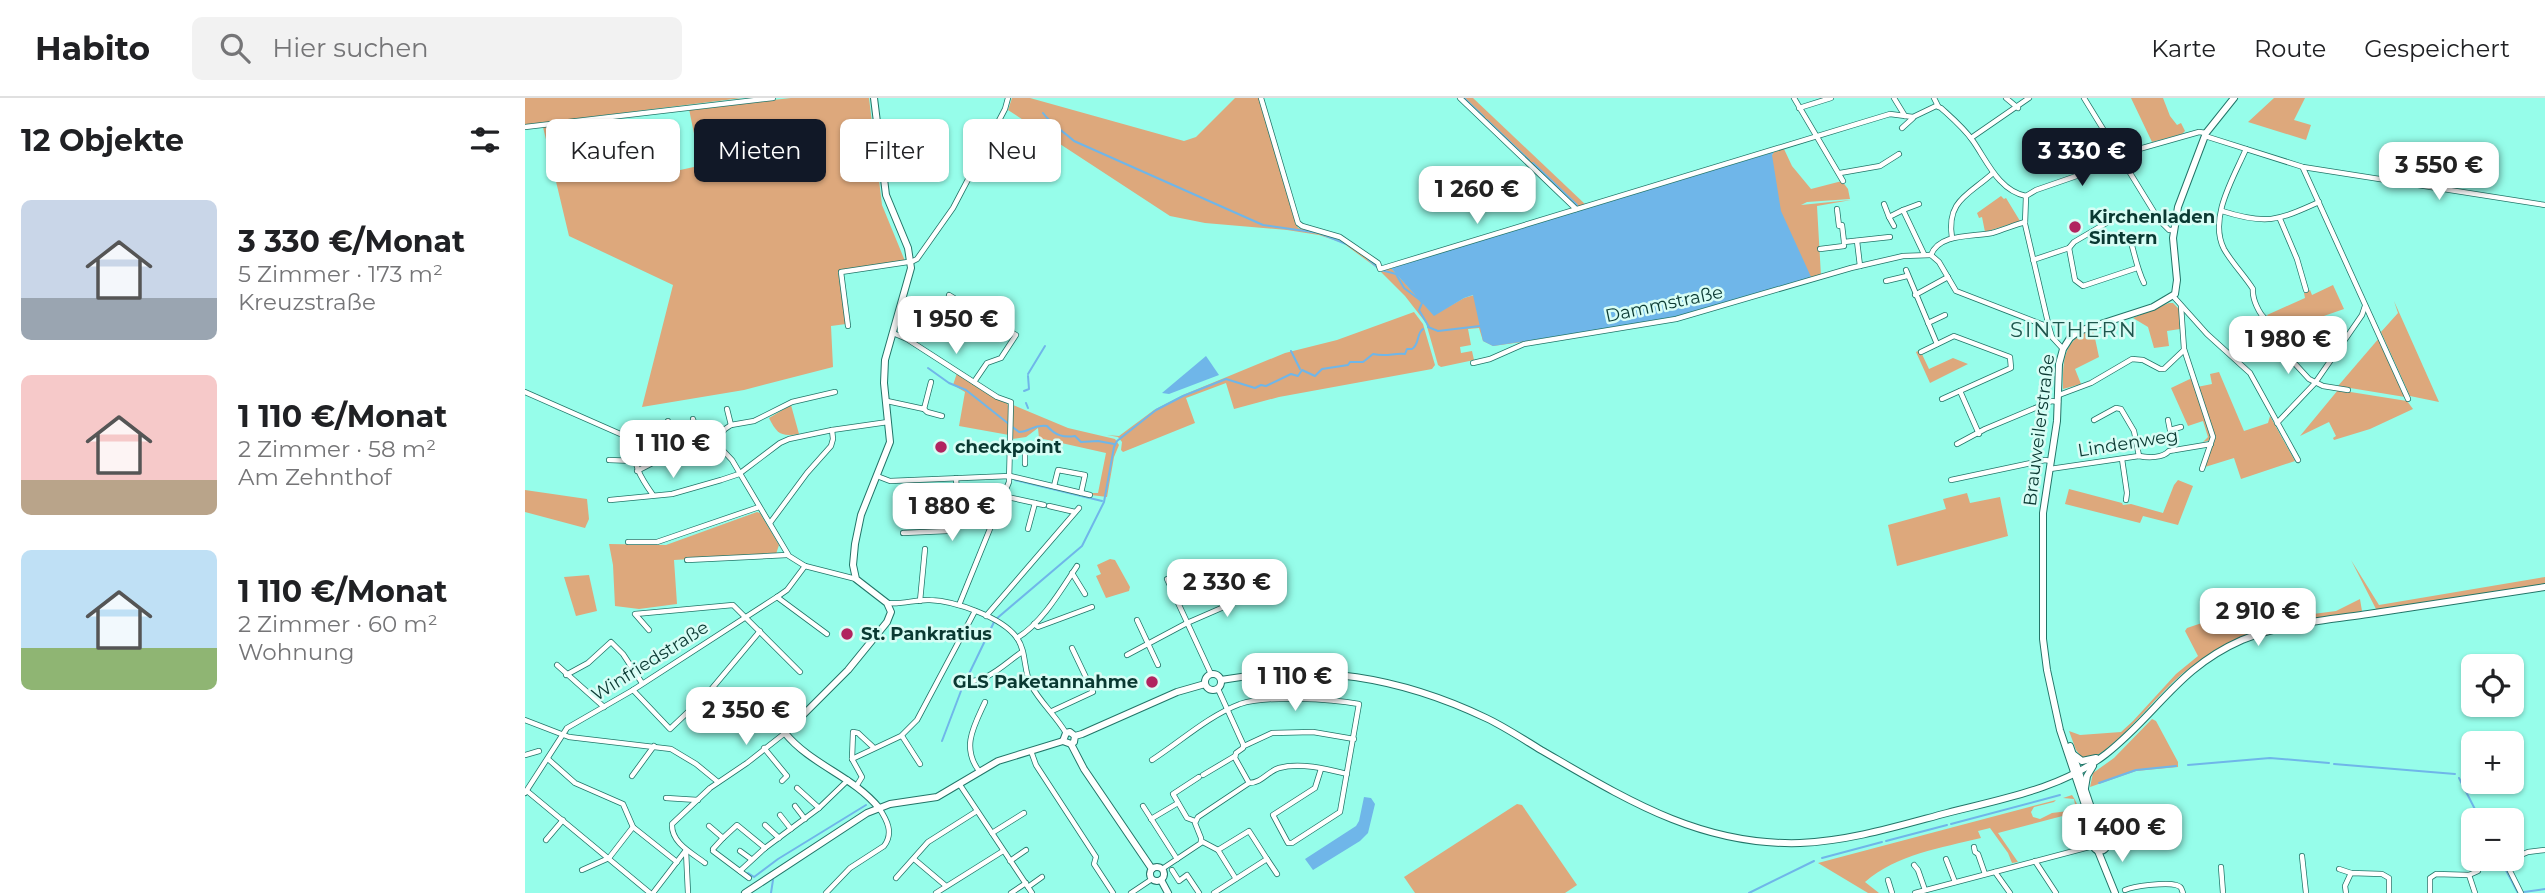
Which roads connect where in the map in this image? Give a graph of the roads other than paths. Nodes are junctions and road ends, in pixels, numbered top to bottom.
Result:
1 (773, 98) edge
2 (874, 98) edge
3 (1008, 98) edge
4 (1261, 98) edge
5 (1460, 98) edge
6 (1794, 98) edge
7 (1831, 98) edge
8 (1894, 98) edge
9 (1934, 98) edge
10 (2006, 98) edge
11 (2029, 98) edge
12 (2084, 98) edge
13 (2234, 98) edge
14 (2226, 102) edge
15 (1938, 106) junction
16 (1799, 108) junction
17 (2018, 108) junction
18 (1906, 117) junction
19 (1913, 117) junction
20 (525, 127) edge
21 (1902, 128) dead end
22 (2205, 134) junction
23 (1817, 137) junction
24 (1971, 138) junction
25 (2246, 149) junction
26 (1899, 154) dead end
27 (2120, 158) junction
28 (2303, 167) junction
29 (1839, 173) junction
30 (1993, 173) junction
31 (1843, 181) dead end
32 (2026, 195) junction
33 (2319, 202) junction
34 (1884, 204) dead end
35 (1919, 204) dead end
36 (2545, 205) edge
37 (1576, 209) junction
38 (1837, 209) dead end
39 (1903, 210) junction
40 (2221, 211) junction
41 (2120, 215) dead end
42 (1889, 217) junction
43 (2280, 219) junction
44 (2025, 222) junction
45 (1894, 226) dead end
46 (2173, 230) junction
47 (1890, 237) dead end
48 (1952, 238) junction
49 (2130, 239) dead end
50 (1857, 241) junction
51 (1844, 242) junction
52 (2069, 248) junction
53 (1820, 249) dead end
54 (1924, 254) junction
55 (1931, 255) junction
56 (2033, 260) junction
57 (909, 262) junction
58 (1860, 266) junction
59 (2137, 268) junction
60 (1948, 277) junction
61 (1886, 281) dead end
62 (2144, 284) dead end
63 (2306, 290) dead end
64 (949, 295) dead end
65 (1915, 295) junction
66 (2173, 296) junction
67 (2181, 305) junction
68 (2365, 306) junction
69 (975, 311) junction
70 (1945, 315) dead end
71 (2319, 322) dead end
72 (942, 323) dead end
73 (1928, 323) junction
74 (2302, 324) dead end
75 (848, 326) dead end
76 (2049, 327) junction
77 (893, 333) junction
78 (1937, 344) junction
79 (2280, 347) junction
80 (2063, 349) junction
81 (2184, 349) junction
82 (1921, 352) dead end
83 (2336, 352) junction
84 (1473, 363) dead end
85 (931, 382) dead end
86 (974, 382) junction
87 (2315, 383) junction
88 (2348, 390) dead end
89 (1960, 391) junction
90 (525, 392) edge
91 (835, 392) dead end
92 (2059, 398) junction
93 (1942, 399) dead end
94 (2408, 399) dead end
95 (887, 401) junction
96 (727, 409) dead end
97 (925, 409) junction
98 (942, 416) dead end
99 (693, 419) dead end
100 (2094, 420) dead end
101 (668, 421) dead end
102 (2168, 421) dead end
103 (889, 422) junction
104 (2277, 423) junction
105 (731, 425) junction
106 (2181, 427) dead end
107 (832, 430) junction
108 (2170, 430) junction
109 (1978, 431) junction
110 (671, 434) junction
111 (698, 437) junction
112 (634, 440) junction
113 (715, 442) junction
114 (1957, 444) dead end
115 (2211, 444) junction
116 (1010, 450) junction
117 (2175, 450) junction
118 (2139, 456) junction
119 (668, 459) dead end
120 (2122, 459) junction
121 (609, 460) dead end
122 (2298, 460) dead end
123 (634, 461) junction
124 (1025, 464) dead end
125 (2051, 465) junction
126 (2201, 469) dead end
127 (637, 471) junction
128 (739, 474) junction
129 (877, 476) junction
130 (1010, 476) junction
131 (956, 478) junction
132 (1951, 480) dead end
133 (1054, 486) junction
134 (1081, 493) junction
135 (1090, 495) dead end
136 (654, 496) junction
137 (1003, 496) junction
138 (912, 497) dead end
139 (610, 500) dead end
140 (2126, 500) dead end
141 (1035, 503) junction
142 (759, 507) junction
143 (995, 517) junction
144 (770, 523) junction
145 (1028, 529) dead end
146 (903, 533) dead end
147 (628, 542) dead end
148 (925, 549) dead end
149 (787, 555) junction
150 (687, 560) dead end
151 (805, 566) junction
152 (1077, 566) dead end
153 (1072, 573) junction
154 (856, 579) junction
155 (1167, 579) dead end
156 (2545, 587) edge
157 (1256, 593) dead end
158 (1085, 594) dead end
159 (777, 597) junction
160 (920, 601) junction
161 (887, 603) junction
162 (899, 604) junction
163 (959, 604) junction
164 (1092, 607) dead end
165 (975, 611) junction
166 (986, 616) junction
167 (745, 617) junction
168 (890, 617) junction
169 (1137, 620) dead end
170 (1187, 623) junction
171 (1034, 624) junction
172 (649, 631) dead end
173 (760, 631) junction
174 (827, 634) dead end
175 (1017, 638) junction
176 (1147, 642) junction
177 (1072, 649) dead end
178 (1023, 652) junction
179 (1127, 655) dead end
180 (557, 665) dead end
181 (1158, 665) dead end
182 (800, 672) dead end
183 (1211, 674) junction
184 (566, 675) junction
185 (965, 680) dead end
186 (1221, 680) junction
187 (642, 682) junction
188 (1205, 684) junction
189 (1218, 689) junction
190 (633, 690) junction
191 (985, 702) dead end
192 (604, 707) junction
193 (1228, 710) junction
194 (1052, 712) junction
195 (2058, 718) junction
196 (525, 720) edge
197 (785, 733) junction
198 (1066, 733) junction
199 (562, 734) junction
200 (901, 736) junction
201 (1075, 736) junction
202 (1354, 739) junction
203 (1063, 741) junction
204 (1071, 744) junction
205 (654, 746) junction
206 (1244, 746) junction
207 (873, 747) junction
208 (764, 748) junction
209 (539, 751) dead end
210 (1031, 751) junction
211 (525, 755) edge
212 (2074, 755) junction
213 (2105, 755) junction
214 (1235, 756) junction
215 (548, 760) junction
216 (852, 760) junction
217 (1152, 760) dead end
218 (2096, 761) junction
219 (920, 764) dead end
220 (1321, 769) junction
221 (979, 771) junction
222 (2077, 773) junction
223 (1347, 774) junction
224 (632, 776) dead end
225 (848, 780) junction
226 (782, 781) dead end
227 (718, 782) junction
228 (1249, 783) junction
229 (857, 785) junction
230 (960, 785) junction
231 (797, 788) dead end
232 (2085, 790) junction
233 (526, 792) edge
234 (666, 798) dead end
235 (698, 800) junction
236 (1178, 803) junction
237 (795, 806) dead end
238 (1143, 807) dead end
239 (819, 808) junction
240 (879, 808) junction
241 (977, 811) junction
242 (1024, 813) dead end
243 (780, 815) dead end
244 (805, 819) junction
245 (1151, 819) junction
246 (563, 820) junction
247 (1195, 821) junction
248 (765, 825) dead end
249 (709, 826) dead end
250 (633, 827) junction
251 (791, 829) junction
252 (992, 833) junction
253 (723, 838) junction
254 (779, 838) junction
255 (2098, 838) junction
256 (546, 840) dead end
257 (1201, 841) junction
258 (1974, 847) dead end
259 (765, 848) junction
260 (685, 849) junction
261 (2099, 849) junction
262 (1026, 850) dead end
263 (1218, 850) junction
264 (2545, 850) edge
265 (740, 851) dead end
266 (1003, 851) junction
267 (2524, 854) edge
268 (2302, 856) dead end
269 (609, 858) junction
270 (751, 859) junction
271 (914, 859) junction
272 (1177, 859) junction
273 (1267, 859) junction
274 (1946, 859) dead end
275 (1010, 861) junction
276 (2035, 861) junction
277 (677, 862) junction
278 (705, 863) dead end
279 (1914, 865) dead end
280 (2221, 867) dead end
281 (1152, 869) junction
282 (1163, 869) junction
283 (2339, 869) dead end
284 (582, 870) dead end
285 (1172, 870) dead end
286 (740, 871) junction
287 (2478, 871) dead end
288 (2512, 871) edge
289 (1995, 872) junction
290 (2351, 873) junction
291 (1277, 874) dead end
292 (1985, 874) junction
293 (2469, 875) junction
294 (1042, 877) dead end
295 (749, 878) dead end
296 (896, 878) dead end
297 (1152, 879) junction
298 (1237, 879) junction
299 (1161, 880) junction
300 (1888, 880) dead end
301 (1955, 882) junction
302 (1027, 885) junction
303 (946, 887) junction
304 (1924, 890) junction
305 (2125, 890) dead end
306 (651, 893) edge
307 (688, 893) edge
308 (745, 893) edge
309 (826, 893) edge
310 (936, 893) edge
311 (1011, 893) edge
312 (1032, 893) edge
313 (1113, 893) edge
314 (1131, 893) edge
315 (1168, 893) edge
316 (1199, 893) edge
317 (1214, 893) edge
318 (1892, 893) edge
319 (1915, 893) edge
320 (2010, 893) edge
321 (2056, 893) edge
322 (2115, 893) edge
323 (2183, 893) edge
324 (2223, 893) edge
325 (2306, 893) edge
326 (2346, 893) edge
327 (2389, 893) edge
328 (2430, 893) edge
329 (2475, 893) edge
330 (2521, 893) edge

1 - 20 street
2 - 57 main road
3 - 57 street
4 - 37 street
5 - 37 street
6 - 16 street
7 - 16 street
8 - 18 street
9 - 15 street
10 - 17 street
11 - 17 street
12 - 27 street
13 - 14 main road
14 - 22 main road
15 - 19 street
15 - 24 street
16 - 23 street
17 - 24 street
18 - 19 street
18 - 23 street
19 - 21 street
22 - 25 street
22 - 27 street
22 - 46 main road
23 - 29 street
23 - 37 street
24 - 30 street
25 - 28 street
25 - 40 street
26 - 29 street
27 - 32 street
27 - 46 street
28 - 33 street
28 - 36 street
29 - 31 street
30 - 32 street
30 - 48 street
32 - 44 street
33 - 43 street
33 - 68 street
34 - 42 street
35 - 39 street
38 - 51 street
39 - 42 street
39 - 54 street
40 - 43 street
40 - 79 street
41 - 52 street
42 - 45 street
43 - 63 street
44 - 48 street
44 - 56 street
46 - 66 main road
47 - 50 street
48 - 55 street
49 - 59 street
50 - 51 street
50 - 58 street
51 - 53 street
52 - 56 street
52 - 59 street
54 - 55 street, Dammstraße
54 - 58 street, Dammstraße
55 - 60 street
56 - 76 street
57 - 75 street
57 - 77 main road
58 - 84 street, Dammstraße
59 - 62 street
60 - 65 street
60 - 76 street
61 - 65 street
64 - 69 street
65 - 73 street
66 - 67 street
66 - 80 main road, Brauweilerstraße
67 - 81 street
67 - 104 street
68 - 83 street
68 - 94 street
69 - 72 street
69 - 86 street
70 - 73 street
71 - 83 street
73 - 78 street
74 - 79 street
76 - 80 street
77 - 86 street
77 - 95 main road
78 - 82 street
78 - 89 street
79 - 87 street
80 - 92 main road, Brauweilerstraße
81 - 92 street
81 - 115 street
83 - 87 street
85 - 97 street
86 - 116 street
87 - 88 street
87 - 104 street
89 - 93 street
89 - 109 street
90 - 112 street
91 - 105 street
92 - 109 street
92 - 125 main road, Brauweilerstraße
95 - 97 street
95 - 103 main road
96 - 105 street
97 - 98 street
99 - 111 street
100 - 118 street
101 - 110 street
102 - 108 street
103 - 107 street
103 - 129 main road
104 - 122 street
105 - 113 street
106 - 108 street
107 - 128 street
107 - 144 street
108 - 117 street
109 - 114 street
110 - 111 street
110 - 112 street
111 - 113 street
112 - 123 street
113 - 128 street
115 - 117 street, Lindenweg
115 - 126 street
116 - 124 street
116 - 130 street
117 - 118 street, Lindenweg
118 - 120 street, Lindenweg
119 - 127 street
120 - 125 street, Lindenweg
120 - 140 street
121 - 123 street
123 - 127 street
125 - 132 street, Lindenweg
125 - 195 main road, Brauweilerstraße
127 - 136 street
128 - 136 street
128 - 142 street
129 - 131 street
129 - 154 main road
130 - 131 street
130 - 133 street
130 - 137 street
131 - 138 street
133 - 134 street
133 - 134 street
134 - 135 street
136 - 139 street
137 - 141 street
137 - 143 street
141 - 145 street
141 - 166 street
142 - 144 street
142 - 147 street
143 - 146 street
143 - 163 street
144 - 149 street
148 - 160 street
149 - 150 street
149 - 151 street
151 - 154 street
151 - 159 street, Winfriedstraße
152 - 153 street
153 - 158 street
153 - 171 street
154 - 161 main road
155 - 170 street
156 - 213 main road
157 - 170 street
159 - 167 street, Winfriedstraße
159 - 174 street
160 - 162 street
160 - 163 street
161 - 162 street
161 - 168 main road
162 - 168 street
163 - 165 street
164 - 171 street
165 - 166 street
165 - 200 street
166 - 175 street
167 - 172 street
167 - 173 street
167 - 187 street, Winfriedstraße
168 - 197 main road
169 - 176 street
170 - 176 street
170 - 183 street
171 - 175 street
173 - 182 street
173 - 190 street
175 - 178 street
176 - 179 street
176 - 181 street
177 - 194 street
178 - 185 street
178 - 194 street
180 - 184 street
183 - 186 main road
183 - 188 main road
184 - 187 street
184 - 192 street
186 - 189 main road
186 - 222 main road
187 - 190 street, Winfriedstraße
188 - 189 main road
188 - 201 main road
189 - 193 street
190 - 192 street, Winfriedstraße
191 - 221 street
192 - 199 street, Winfriedstraße
193 - 202 street
193 - 206 street
193 - 217 street
194 - 198 street
195 - 212 main road, Brauweilerstraße
195 - 222 main road, Brauweilerstraße
196 - 199 street
197 - 208 street
197 - 225 main road
198 - 201 main road
198 - 203 main road
199 - 205 street
199 - 215 street, Winfriedstraße
200 - 207 street
200 - 219 street
201 - 204 main road
202 - 206 street
202 - 223 street
203 - 204 main road
203 - 210 main road
204 - 281 main road
205 - 224 street
205 - 227 street
206 - 214 street
207 - 216 street
207 - 216 street
208 - 226 street
208 - 227 street
209 - 211 street
210 - 221 main road
210 - 313 street
212 - 213 main road
212 - 222 main road, Brauweilerstraße
213 - 218 main road
214 - 228 street
214 - 236 street
215 - 233 street, Winfriedstraße
215 - 250 street
216 - 229 street
218 - 222 main road
218 - 232 main road
220 - 223 street
220 - 223 street
220 - 228 street
221 - 230 main road
222 - 232 main road, Brauweilerstraße
222 - 255 main road, Brauweilerstraße
225 - 229 main road
225 - 239 street
227 - 235 street
228 - 247 street
229 - 240 main road
230 - 240 main road
230 - 241 street
231 - 239 street
232 - 255 main road, Brauweilerstraße
233 - 246 street
234 - 235 street
235 - 260 street
236 - 245 street
236 - 247 street
237 - 244 street
238 - 245 street
239 - 244 street
240 - 308 main road
240 - 309 street
241 - 252 street
241 - 271 street
242 - 252 street
243 - 251 street
244 - 251 street
245 - 272 street
246 - 256 street
246 - 269 street
247 - 257 street
248 - 254 street
249 - 253 street
250 - 269 street
250 - 277 street
251 - 254 street
252 - 266 street
253 - 259 street
253 - 286 street
254 - 259 street
255 - 261 main road
255 - 261 main road
257 - 263 street
257 - 272 street
258 - 292 street
259 - 270 street
260 - 277 street
260 - 278 street
260 - 307 street
261 - 276 street
261 - 322 main road
262 - 275 street
263 - 273 street
263 - 298 street
264 - 267 street
265 - 270 street
266 - 275 street
266 - 303 street
268 - 325 street
269 - 284 street
269 - 306 street
270 - 286 street
271 - 296 street
271 - 303 street
272 - 282 street
273 - 291 street
273 - 298 street
274 - 301 street
275 - 302 street
276 - 289 street
276 - 321 street
277 - 306 street
279 - 304 street
280 - 324 street
281 - 282 main road
281 - 297 main road
282 - 299 main road
283 - 290 street
285 - 316 street
286 - 295 street
287 - 293 street
288 - 330 street
289 - 292 street
289 - 320 street
290 - 326 street
290 - 327 street
292 - 301 street
293 - 328 street
293 - 329 street
294 - 302 street
297 - 299 main road
297 - 314 street
298 - 317 street
299 - 315 main road
300 - 318 street
301 - 304 street
302 - 311 street
302 - 312 street
303 - 310 street
304 - 319 street
305 - 323 street

